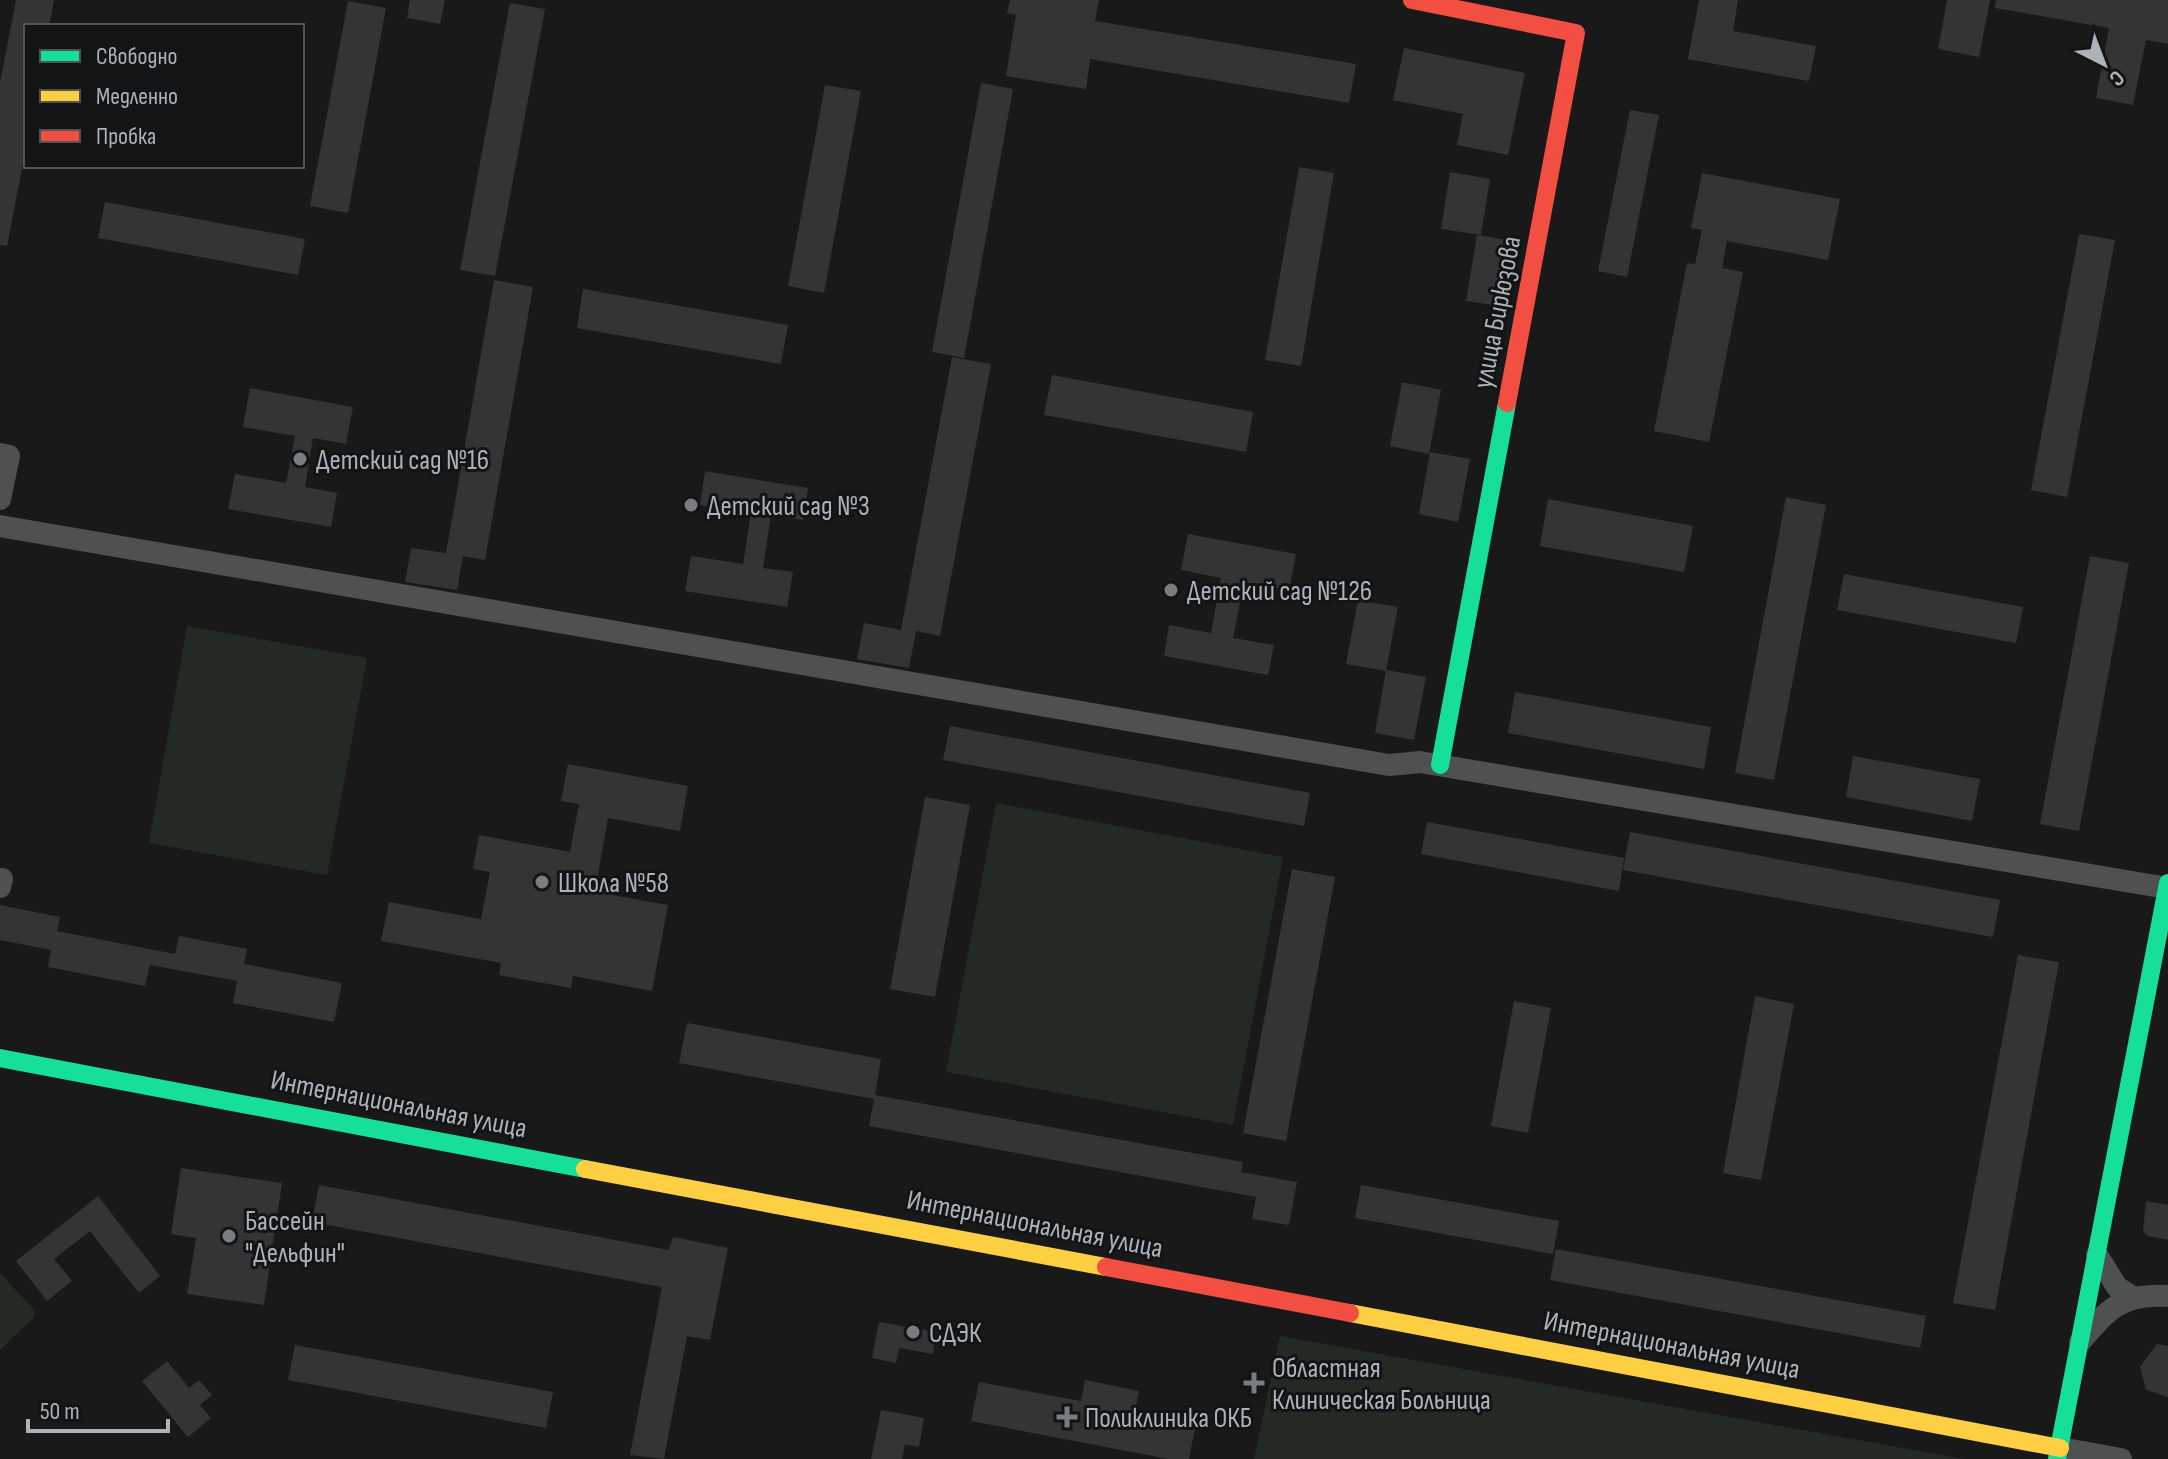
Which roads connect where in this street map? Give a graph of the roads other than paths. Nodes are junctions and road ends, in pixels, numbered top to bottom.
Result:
1 (1412, 0) edge
2 (0, 454) edge
3 (0, 499) edge
4 (0, 526) edge
5 (1440, 765) junction
6 (2168, 886) edge
7 (0, 1058) edge
8 (2097, 1255) junction
9 (2168, 1296) edge
10 (2134, 1298) junction
11 (2080, 1342) junction
12 (2058, 1453) edge
13 (2121, 1459) edge

1 - 5 main road, улица Бирюзова
2 - 3 street
4 - 5 street
5 - 6 street
6 - 8 main road
7 - 12 main road, Интернациональная улица
8 - 10 street
8 - 11 main road
9 - 10 street
10 - 11 street
11 - 12 main road
12 - 13 street, Интернациональная улица

